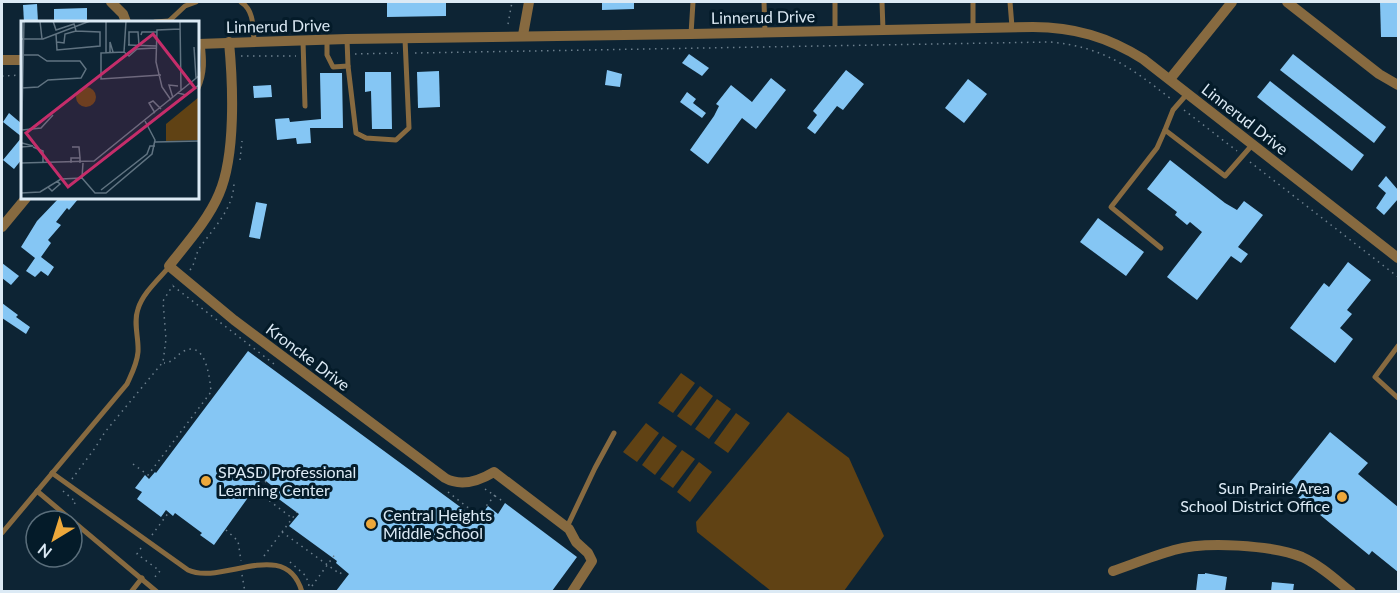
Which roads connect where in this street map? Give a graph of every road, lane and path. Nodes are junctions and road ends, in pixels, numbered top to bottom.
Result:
1 (111, 2) edge
2 (196, 2) edge
3 (241, 2) edge
4 (512, 2) edge
5 (529, 2) edge
6 (693, 2) edge
7 (764, 2) edge
8 (835, 2) edge
9 (882, 2) edge
10 (973, 2) edge
11 (1010, 2) edge
12 (1232, 2) edge
13 (1287, 2) edge
14 (126, 21) edge
15 (170, 21) edge
16 (508, 22) dead end
17 (1012, 28) junction
18 (973, 29) junction
19 (883, 30) junction
20 (835, 31) junction
21 (765, 32) junction
22 (691, 34) junction
23 (523, 35) junction
24 (347, 39) junction
25 (405, 39) junction
26 (254, 41) junction
27 (303, 41) junction
28 (327, 41) junction
29 (229, 42) junction
30 (200, 44) edge
31 (406, 53) junction
32 (347, 54) junction
33 (241, 56) dead end
34 (304, 56) junction
35 (2, 60) edge
36 (21, 60) edge
37 (348, 66) junction
38 (21, 75) edge
39 (2, 76) edge
40 (1170, 79) junction
41 (200, 84) edge
42 (1398, 85) edge
43 (1188, 93) junction
44 (1178, 105) junction
45 (305, 106) dead end
46 (1165, 130) junction
47 (242, 134) dead end
48 (1253, 144) junction
49 (1243, 156) junction
50 (239, 165) dead end
51 (234, 181) dead end
52 (24, 200) edge
53 (2, 227) edge
54 (1161, 248) dead end
55 (1398, 258) edge
56 (169, 266) junction
57 (181, 276) junction
58 (1398, 277) edge
59 (1398, 346) edge
60 (163, 362) junction
61 (1398, 398) edge
62 (190, 420) junction
63 (194, 424) dead end
64 (614, 433) dead end
65 (133, 464) dead end
66 (52, 473) junction
67 (266, 481) dead end
68 (67, 484) junction
69 (37, 491) junction
70 (448, 492) dead end
71 (495, 495) dead end
72 (74, 504) dead end
73 (297, 512) dead end
74 (292, 518) junction
75 (567, 527) junction
76 (225, 530) dead end
77 (282, 532) junction
78 (2, 533) edge
79 (336, 553) dead end
80 (267, 559) dead end
81 (289, 561) dead end
82 (246, 562) dead end
83 (327, 565) junction
84 (242, 568) junction
85 (344, 569) dead end
86 (1113, 571) dead end
87 (142, 578) junction
88 (310, 587) junction
89 (131, 591) edge
90 (157, 591) edge
91 (245, 591) edge
92 (302, 591) edge
93 (311, 591) edge
94 (572, 591) edge
95 (1351, 591) edge

1 - 14 street
2 - 15 lane
3 - 26 lane
4 - 16 path
5 - 23 street
6 - 22 lane
7 - 21 lane
8 - 20 lane
9 - 19 lane
10 - 18 lane
11 - 17 lane
12 - 40 street
13 - 42 street
17 - 18 street, Linnerud Drive
17 - 40 street, Linnerud Drive
18 - 19 street, Linnerud Drive
19 - 20 street, Linnerud Drive
20 - 21 street, Linnerud Drive
21 - 22 street, Linnerud Drive
22 - 23 street, Linnerud Drive
23 - 25 street, Linnerud Drive
24 - 25 street, Linnerud Drive
24 - 28 street, Linnerud Drive
24 - 32 lane
25 - 31 lane
26 - 27 street, Linnerud Drive
26 - 29 street, Linnerud Drive
27 - 28 street, Linnerud Drive
27 - 34 lane
28 - 37 lane
29 - 30 street, Linnerud Drive
29 - 56 street
30 - 41 lane
31 - 32 path
31 - 37 lane
31 - 44 path
32 - 37 lane
33 - 34 path
34 - 45 lane
35 - 36 street
38 - 39 path
40 - 43 street, Linnerud Drive
43 - 44 lane
43 - 48 street, Linnerud Drive
44 - 46 lane
44 - 49 path
46 - 49 lane
46 - 54 lane
47 - 50 path
48 - 49 lane
48 - 55 street, Linnerud Drive
49 - 58 path
51 - 57 path
52 - 53 street
56 - 57 street, Kroncke Drive
56 - 66 lane
57 - 60 path
57 - 75 street, Kroncke Drive
59 - 61 lane
60 - 62 path
60 - 68 path
62 - 63 path
62 - 65 path
64 - 75 lane
66 - 68 lane
66 - 69 lane
67 - 74 path
68 - 72 path
68 - 84 lane
69 - 78 lane
69 - 87 lane
70 - 71 path
73 - 74 path
74 - 77 path
75 - 94 street, Kroncke Drive
76 - 82 path
77 - 80 path
77 - 83 path
79 - 83 path
81 - 88 path
83 - 85 path
83 - 88 path
84 - 91 path
84 - 92 lane
86 - 95 street
87 - 89 lane
87 - 90 lane
88 - 93 path

